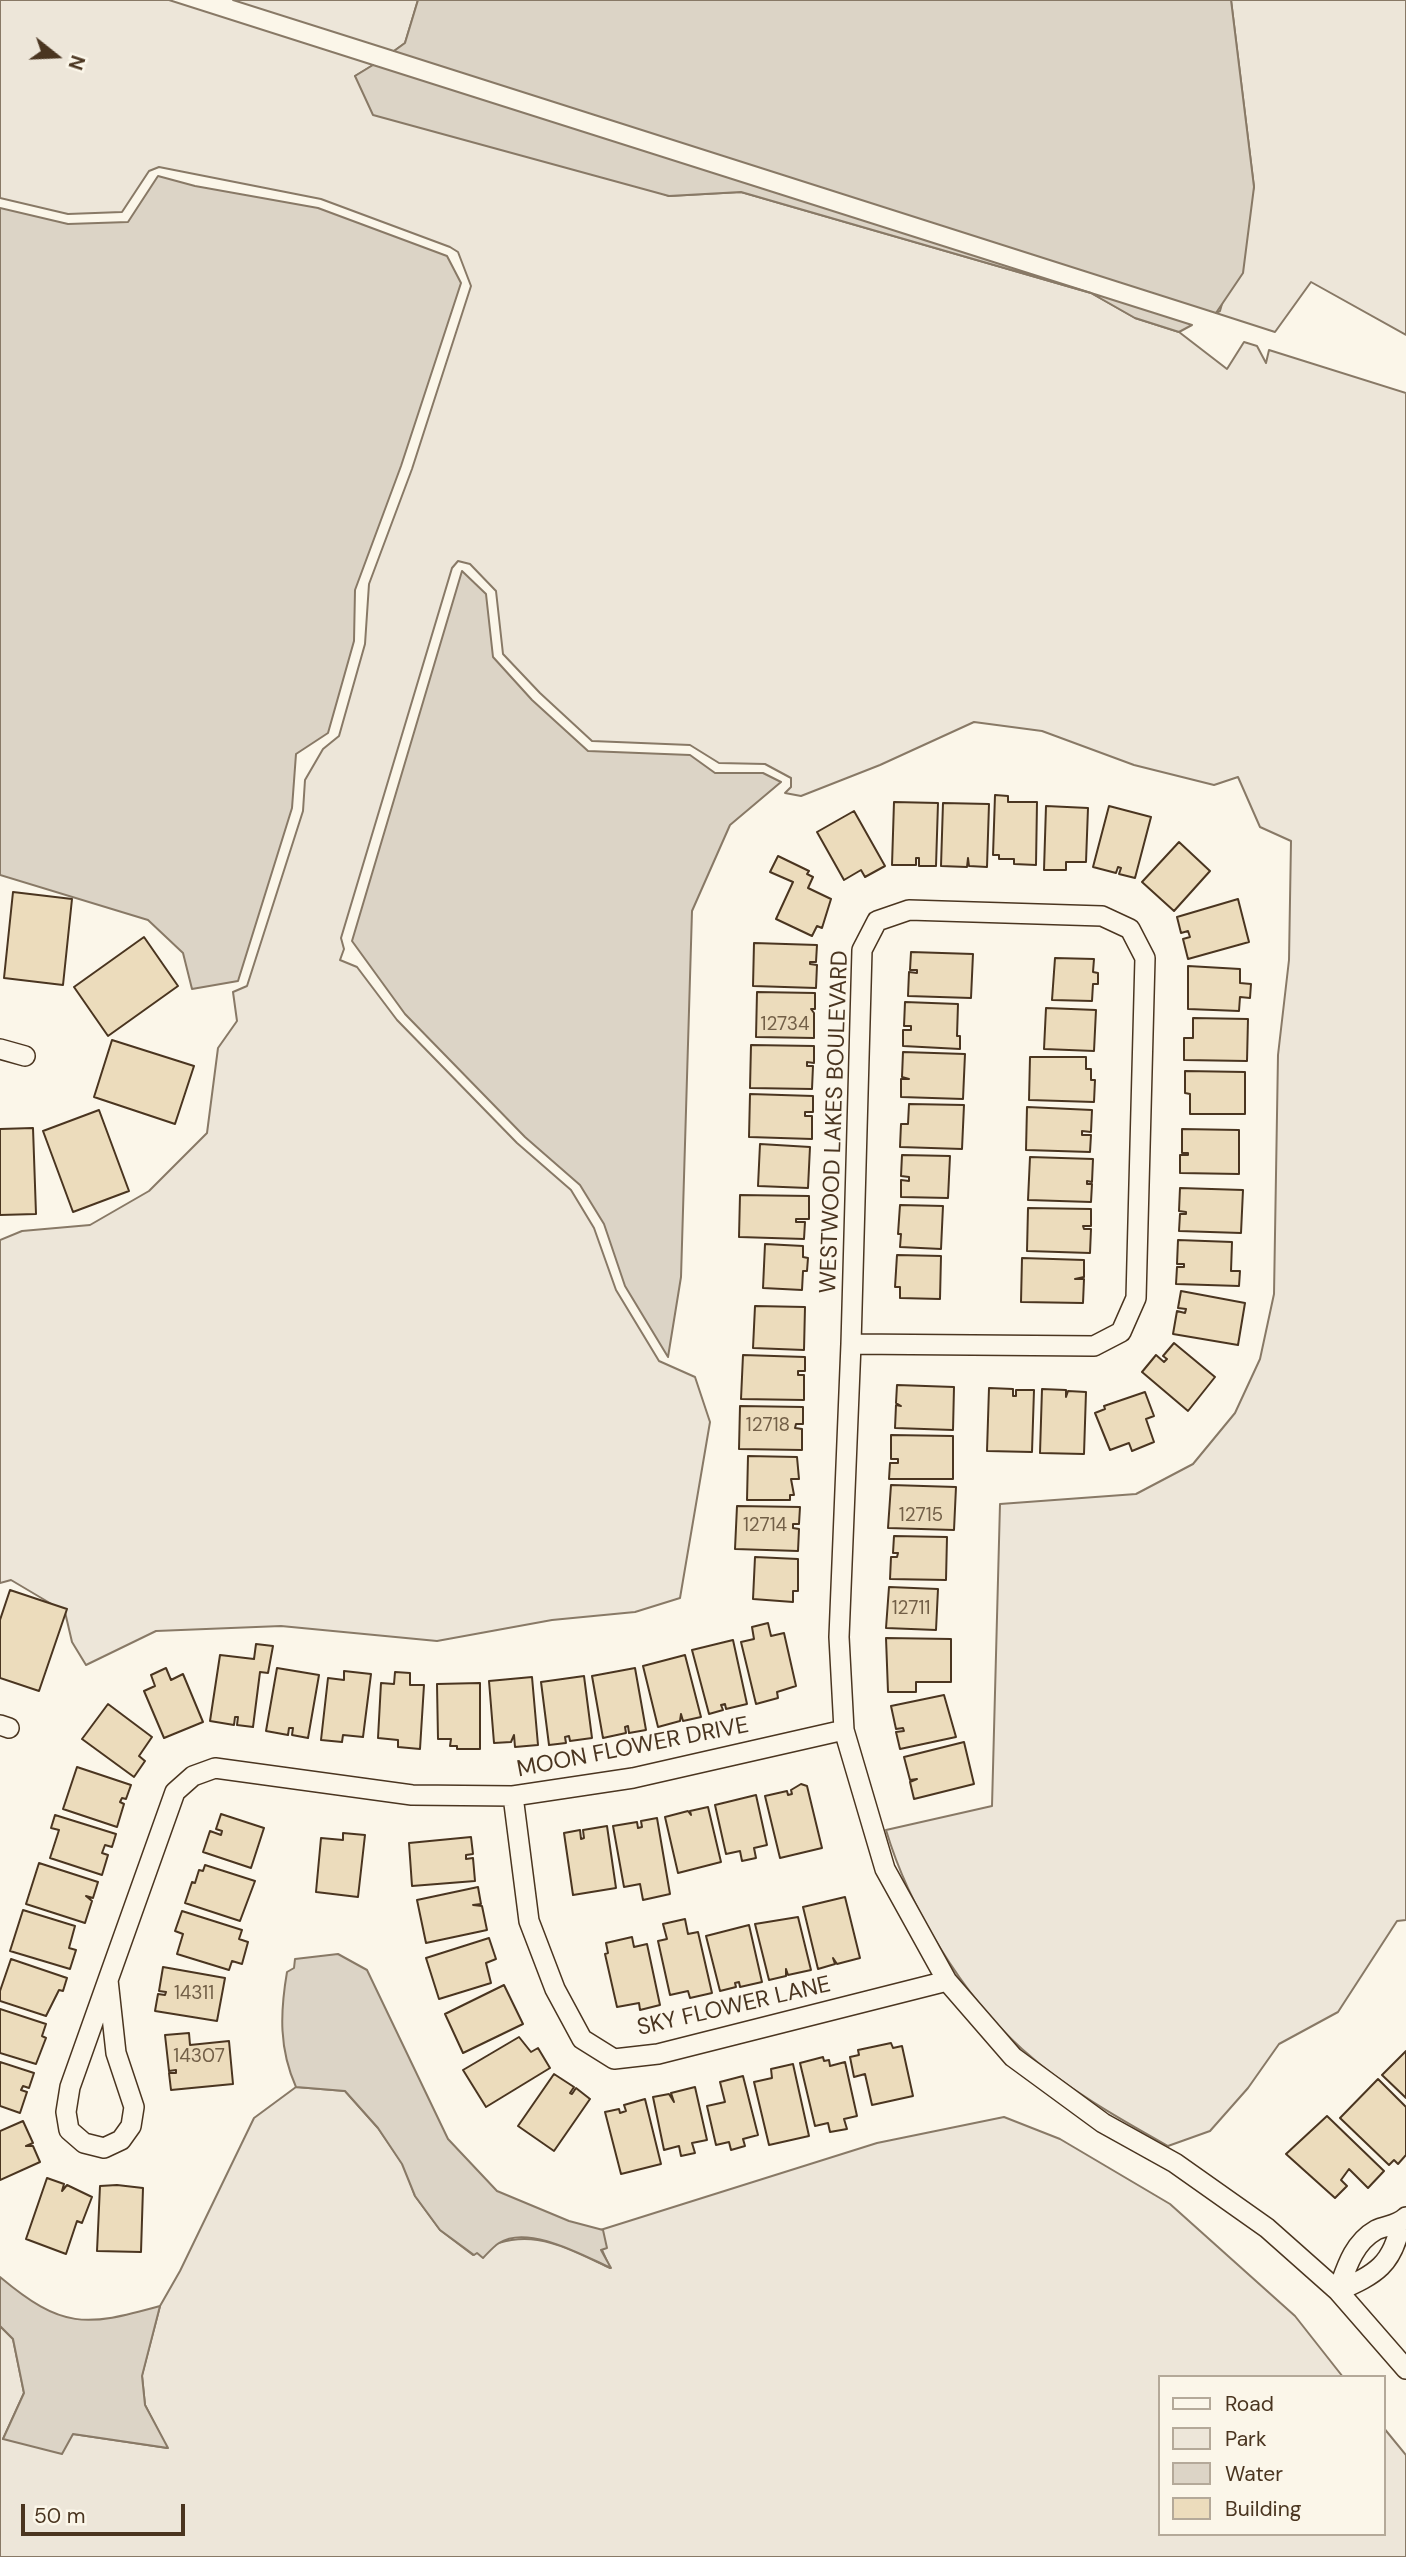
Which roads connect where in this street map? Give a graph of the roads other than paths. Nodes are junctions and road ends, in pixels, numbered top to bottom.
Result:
1 (0, 1049) edge
2 (24, 1056) dead end
3 (851, 1344) junction
4 (844, 1730) junction
5 (513, 1796) junction
6 (108, 1980) junction
7 (947, 1981) junction
8 (1403, 2220) edge
9 (1338, 2291) junction
10 (1406, 2369) edge

1 - 2 street
3 - 3 street, WESTWOOD LAKES BOULEVARD
3 - 4 street, WESTWOOD LAKES BOULEVARD
4 - 5 street, MOON FLOWER DRIVE
4 - 7 street, WESTWOOD LAKES BOULEVARD
5 - 6 street, MOON FLOWER DRIVE
5 - 7 street, SKY FLOWER LANE
6 - 6 street, MOON FLOWER DRIVE
7 - 9 street, WESTWOOD LAKES BOULEVARD
8 - 9 street
8 - 9 street
9 - 10 street, WESTWOOD LAKES BOULEVARD

